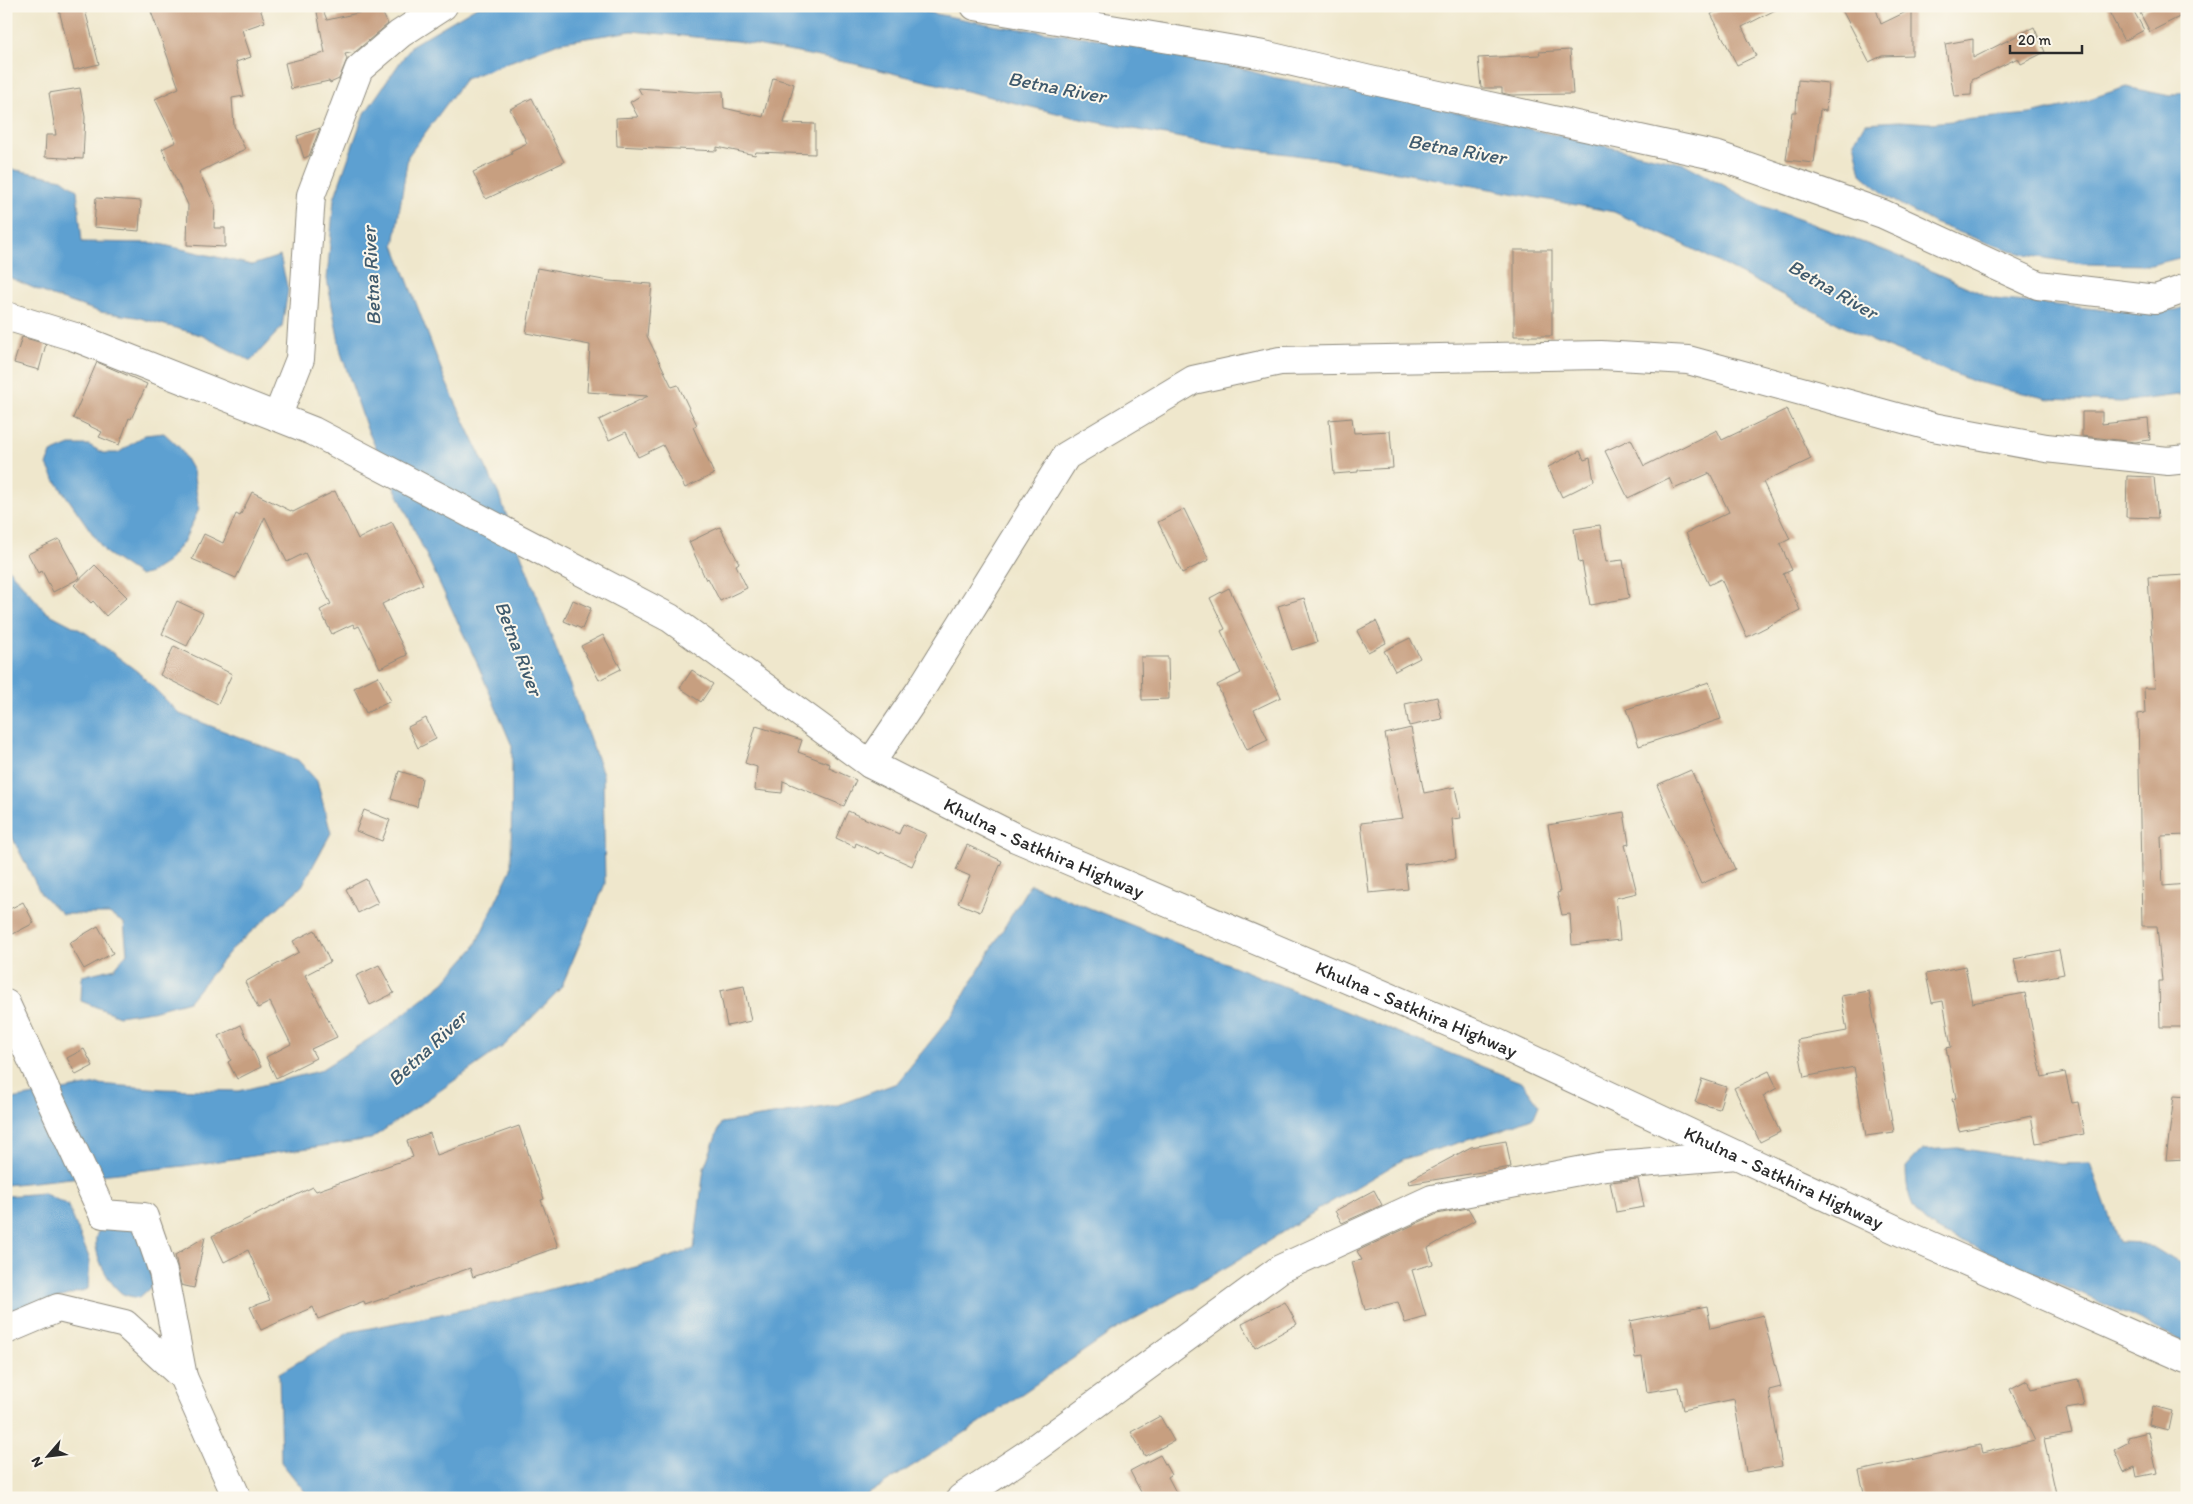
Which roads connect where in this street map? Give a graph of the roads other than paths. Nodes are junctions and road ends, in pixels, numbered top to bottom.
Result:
1 (443, 6) edge
2 (975, 6) edge
3 (2187, 288) edge
4 (6, 316) edge
5 (277, 417) junction
6 (2187, 459) edge
7 (870, 764) junction
8 (6, 1004) edge
9 (1736, 1155) junction
10 (6, 1330) edge
11 (2187, 1359) edge
12 (183, 1377) junction
13 (236, 1498) edge
14 (961, 1498) edge

1 - 5 main road
2 - 3 main road
4 - 5 main road, Khulna - Satkhira Highway
5 - 7 main road, Khulna - Satkhira Highway
6 - 7 main road
7 - 9 main road, Khulna - Satkhira Highway
8 - 12 main road
9 - 11 main road, Khulna - Satkhira Highway
9 - 14 main road
10 - 12 main road
12 - 13 main road

